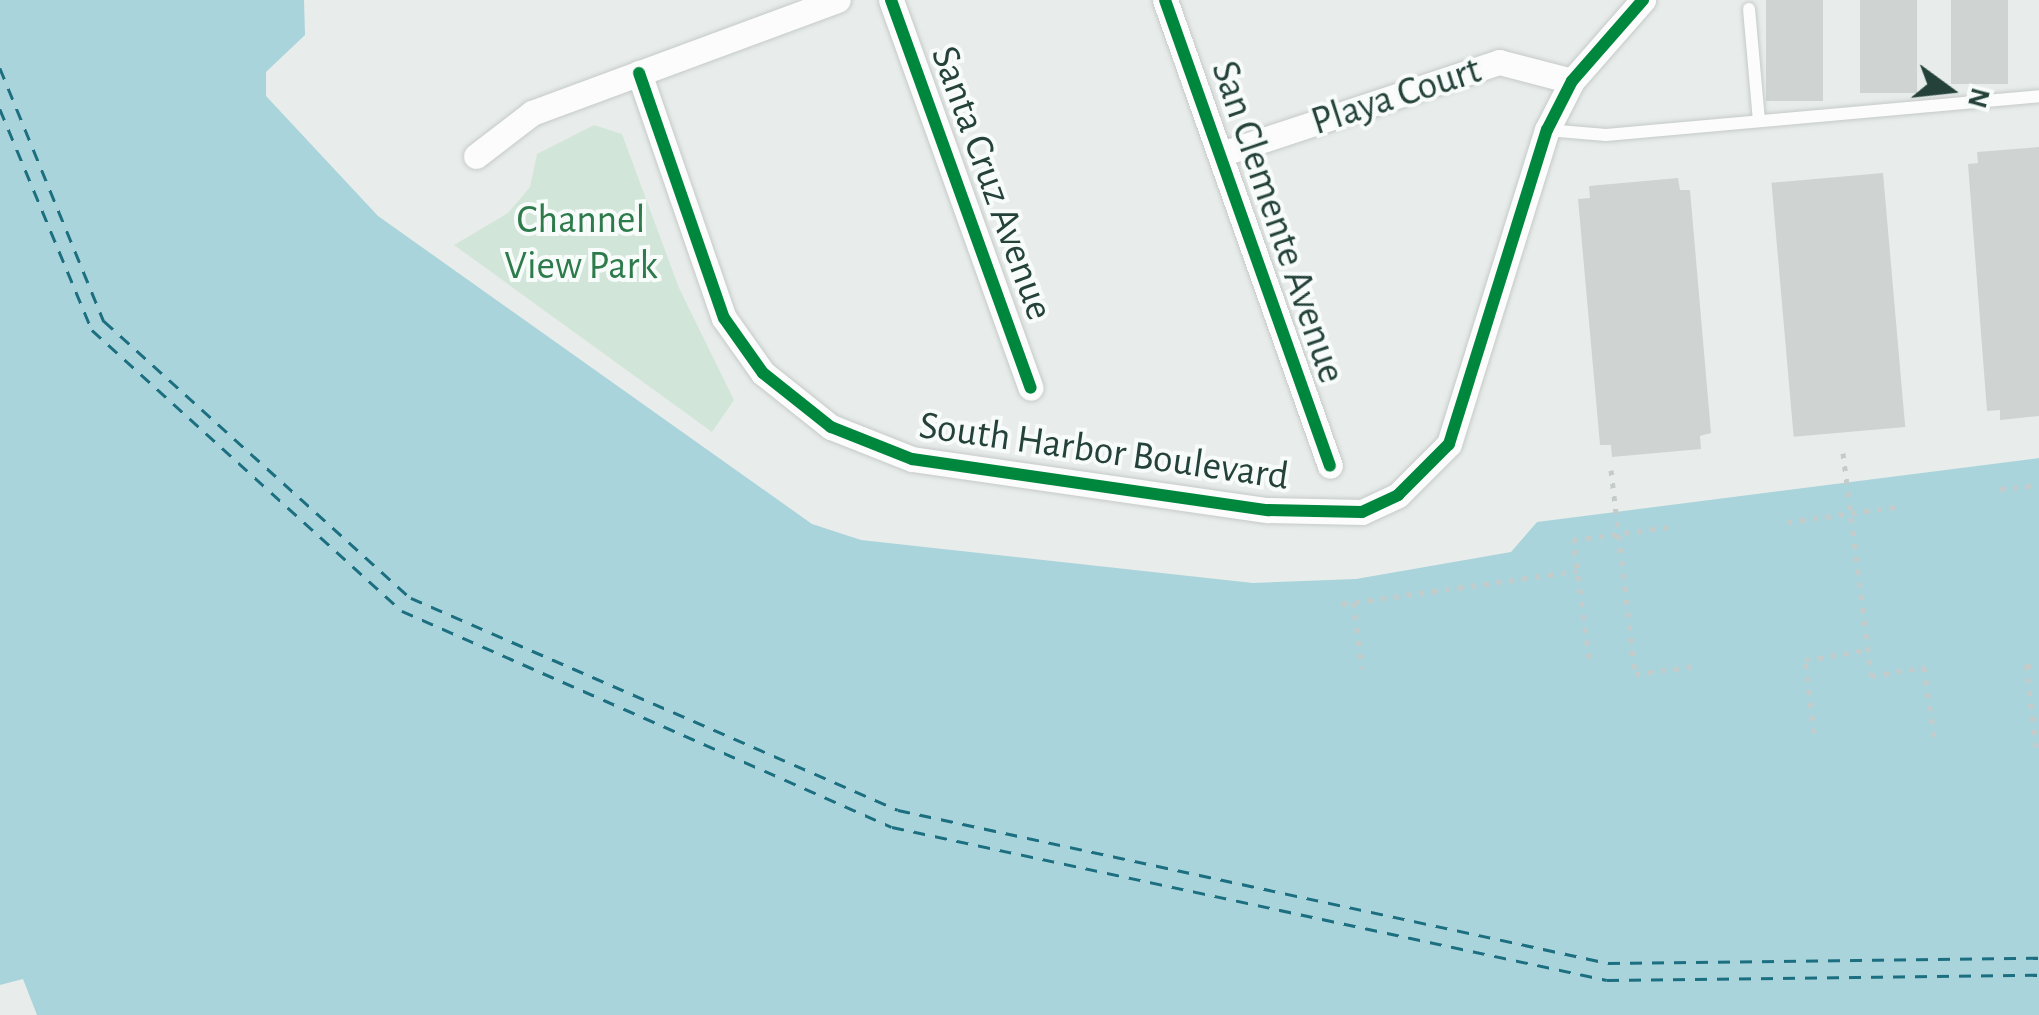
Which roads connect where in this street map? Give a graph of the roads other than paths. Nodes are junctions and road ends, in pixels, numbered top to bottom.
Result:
1 (838, 0) edge
2 (892, 0) edge
3 (1165, 0) edge
4 (1643, 0) edge
5 (1749, 8) dead end
6 (639, 73) junction
7 (1572, 81) junction
8 (2039, 96) edge
9 (1759, 121) junction
10 (1546, 130) junction
11 (1221, 154) junction
12 (476, 156) dead end
13 (1030, 388) dead end
14 (1330, 466) dead end

1 - 6 street
2 - 13 street, Santa Cruz Avenue
3 - 11 street, San Clemente Avenue
4 - 7 street, South Harbor Boulevard
5 - 9 lane
6 - 10 street, South Harbor Boulevard
6 - 12 street
7 - 10 street, South Harbor Boulevard
7 - 11 street, Playa Court
8 - 9 lane
9 - 10 lane
11 - 14 street, San Clemente Avenue

